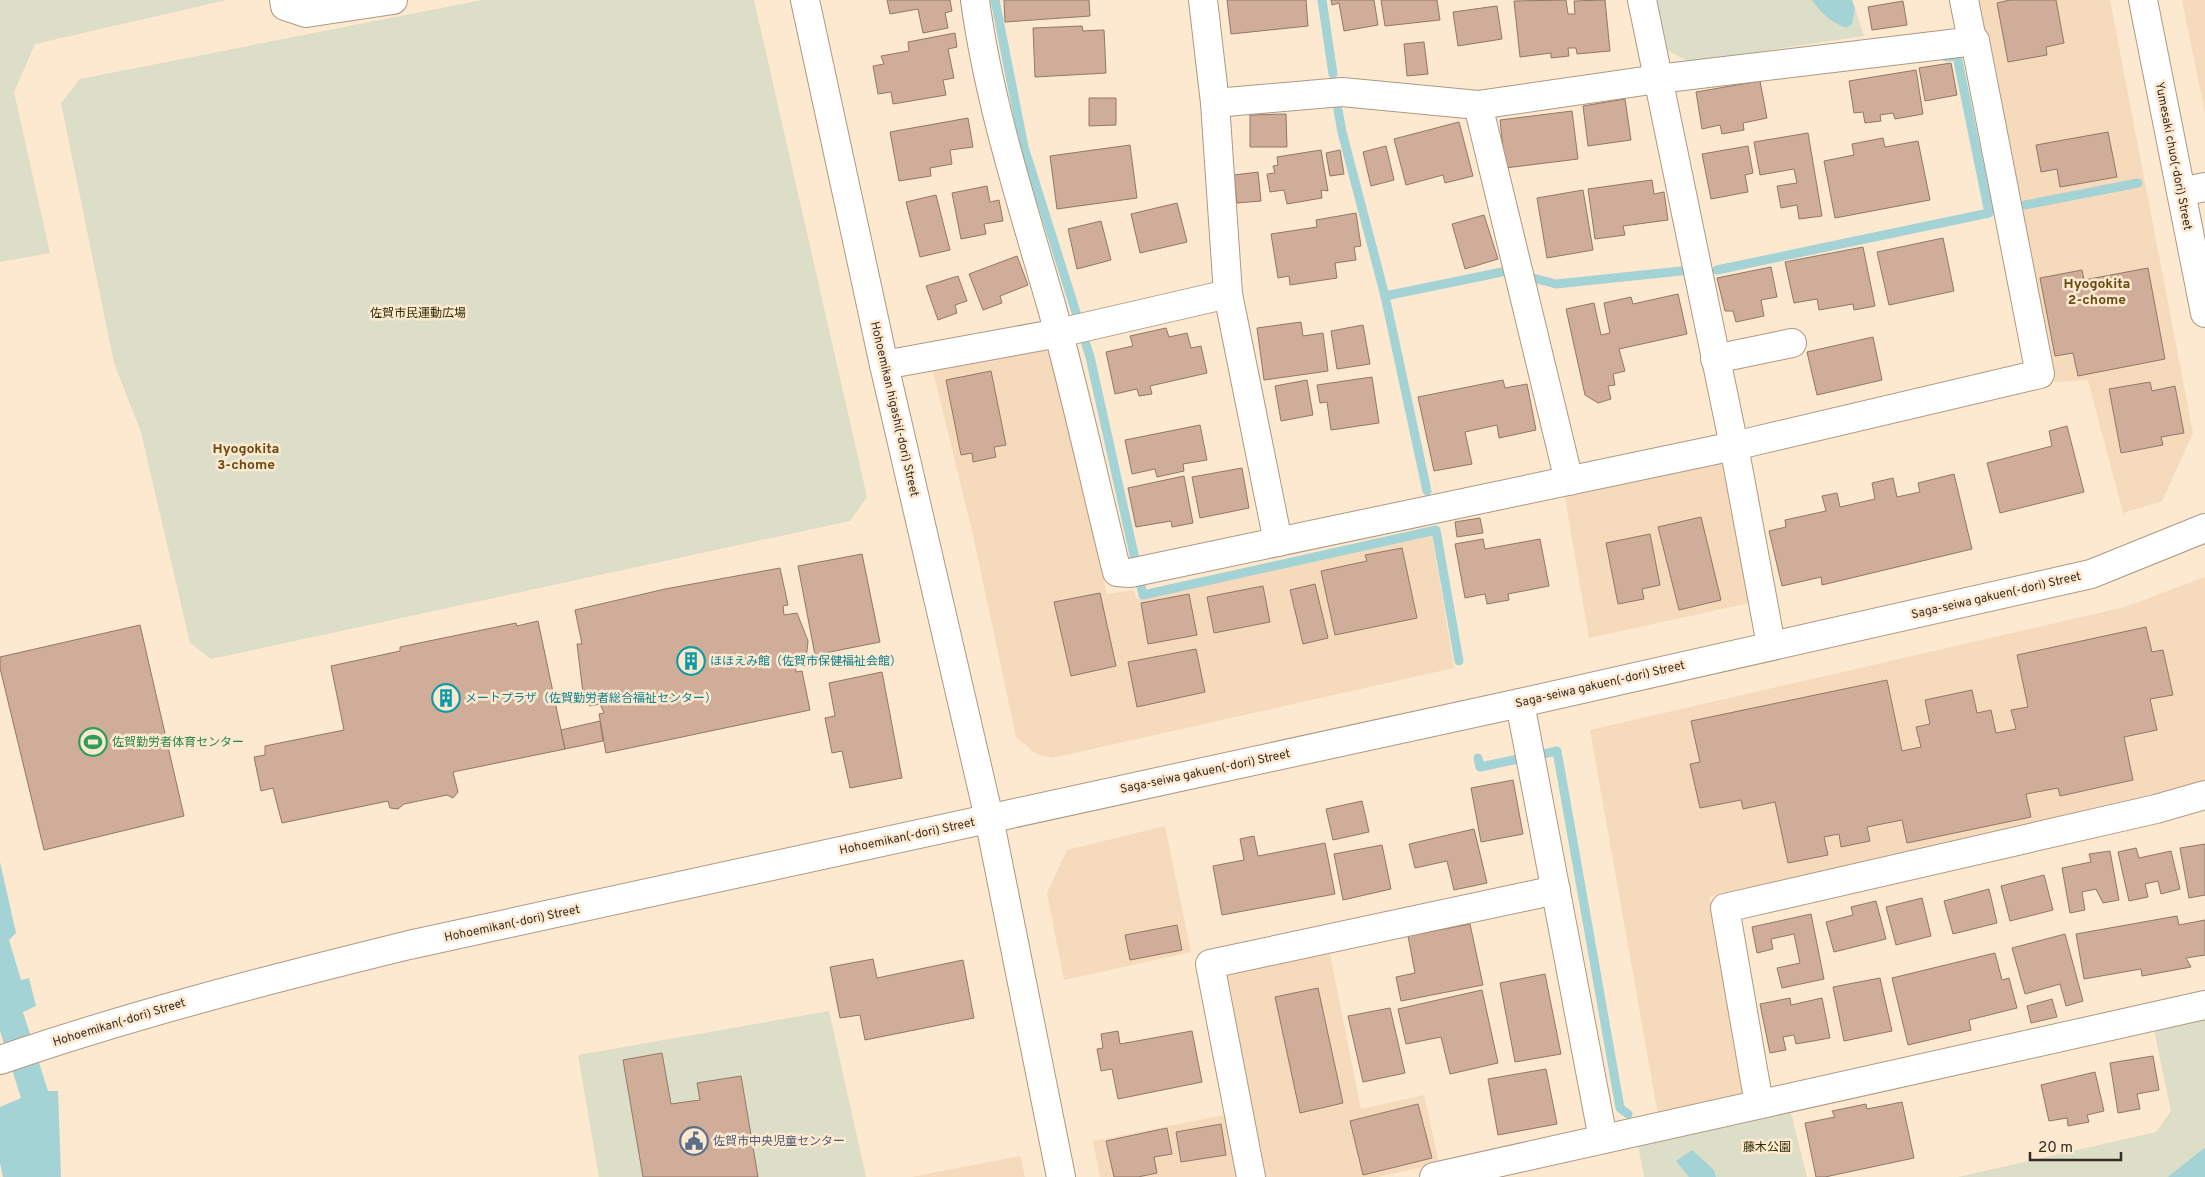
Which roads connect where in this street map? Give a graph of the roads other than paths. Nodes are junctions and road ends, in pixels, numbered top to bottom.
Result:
1 (284, 0) edge
2 (392, 0) edge
3 (805, 0) edge
4 (975, 0) edge
5 (1203, 0) edge
6 (1642, 0) edge
7 (1964, 0) edge
8 (2142, 0) edge
9 (1975, 41) junction
10 (1658, 79) junction
11 (1215, 102) junction
12 (1478, 105) junction
13 (2193, 189) edge
14 (1228, 294) junction
15 (2205, 313) edge
16 (1073, 330) junction
17 (1792, 343) dead end
18 (1715, 359) junction
19 (884, 365) junction
20 (1734, 446) junction
21 (1569, 481) junction
22 (2205, 528) edge
23 (1278, 542) junction
24 (1771, 645) junction
25 (1520, 702) junction
26 (2205, 795) edge
27 (989, 818) junction
28 (1556, 890) junction
29 (2205, 1005) edge
30 (2, 1059) edge
31 (1758, 1104) junction
32 (1603, 1139) junction
33 (1061, 1177) edge
34 (1251, 1177) edge
35 (1434, 1177) edge

1 - 2 street
3 - 19 street, Hohoemikan higashi(-dori) Street
4 - 16 street
5 - 11 street
6 - 10 street
7 - 9 street
8 - 13 street, Yumesaki chuo(-dori) Street
9 - 10 street
9 - 20 street
10 - 12 street
10 - 18 street
11 - 12 street
11 - 14 street
12 - 21 street
13 - 15 street, Yumesaki chuo(-dori) Street
14 - 16 street
14 - 23 street
16 - 19 street
16 - 23 street
17 - 18 street
18 - 20 street
19 - 27 street, Hohoemikan higashi(-dori) Street
20 - 21 street
20 - 24 street
21 - 23 street
22 - 24 street, Saga-seiwa gakuen(-dori) Street
24 - 25 street, Saga-seiwa gakuen(-dori) Street
25 - 27 street, Saga-seiwa gakuen(-dori) Street
25 - 28 street
26 - 31 street
27 - 30 street, Hohoemikan(-dori) Street
27 - 33 street, Hohoemikan higashi(-dori) Street
28 - 32 street
28 - 34 street
29 - 31 street
31 - 32 street
32 - 35 street

